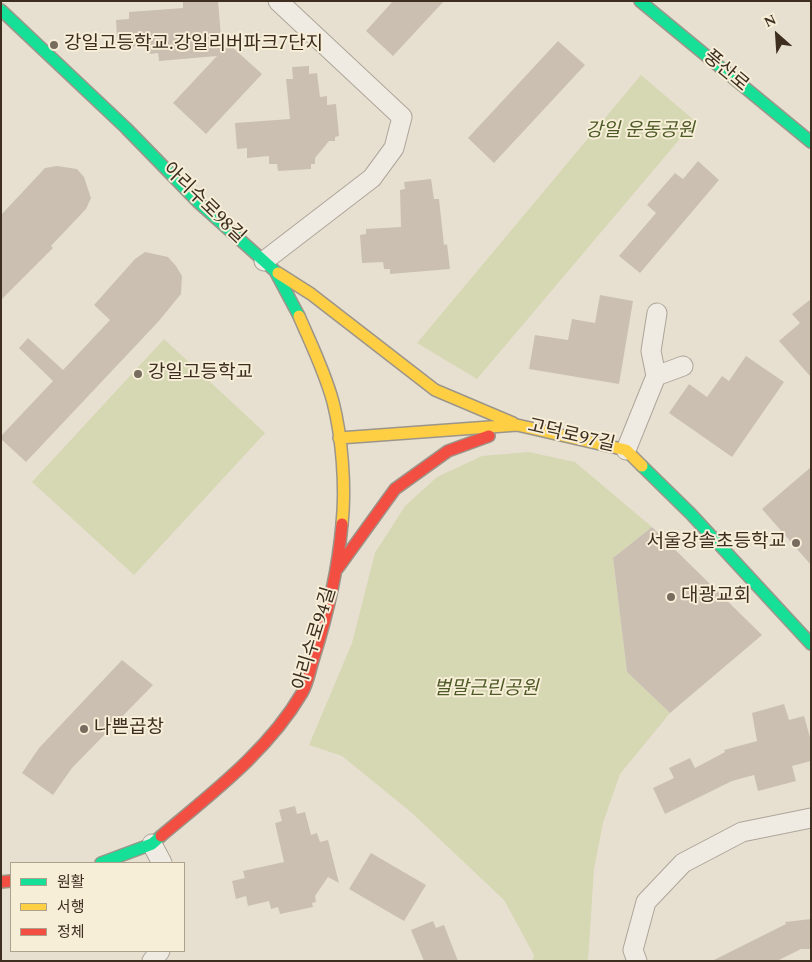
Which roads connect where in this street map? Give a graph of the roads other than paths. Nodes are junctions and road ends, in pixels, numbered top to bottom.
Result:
1 (278, 1) edge
2 (640, 1) edge
3 (1, 10) edge
4 (811, 142) edge
5 (269, 266) junction
6 (657, 312) dead end
7 (683, 366) dead end
8 (656, 376) junction
9 (517, 425) junction
10 (339, 438) junction
11 (626, 450) junction
12 (338, 568) junction
13 (811, 644) edge
14 (811, 818) edge
15 (152, 844) junction
16 (104, 862) edge
17 (161, 862) edge
18 (636, 961) edge

1 - 5 street
2 - 4 street, 풍산로
3 - 5 street, 아리수로98길
5 - 9 street
5 - 10 street, 아리수로98길
6 - 8 street
7 - 8 street
8 - 11 street
9 - 10 street, 고덕로97길
9 - 11 street, 고덕로97길
9 - 12 street
10 - 12 street, 아리수로94길
11 - 13 street, 고덕로97길
12 - 15 street, 아리수로94길
14 - 18 street
15 - 16 street, 아리수로94길
15 - 17 street

